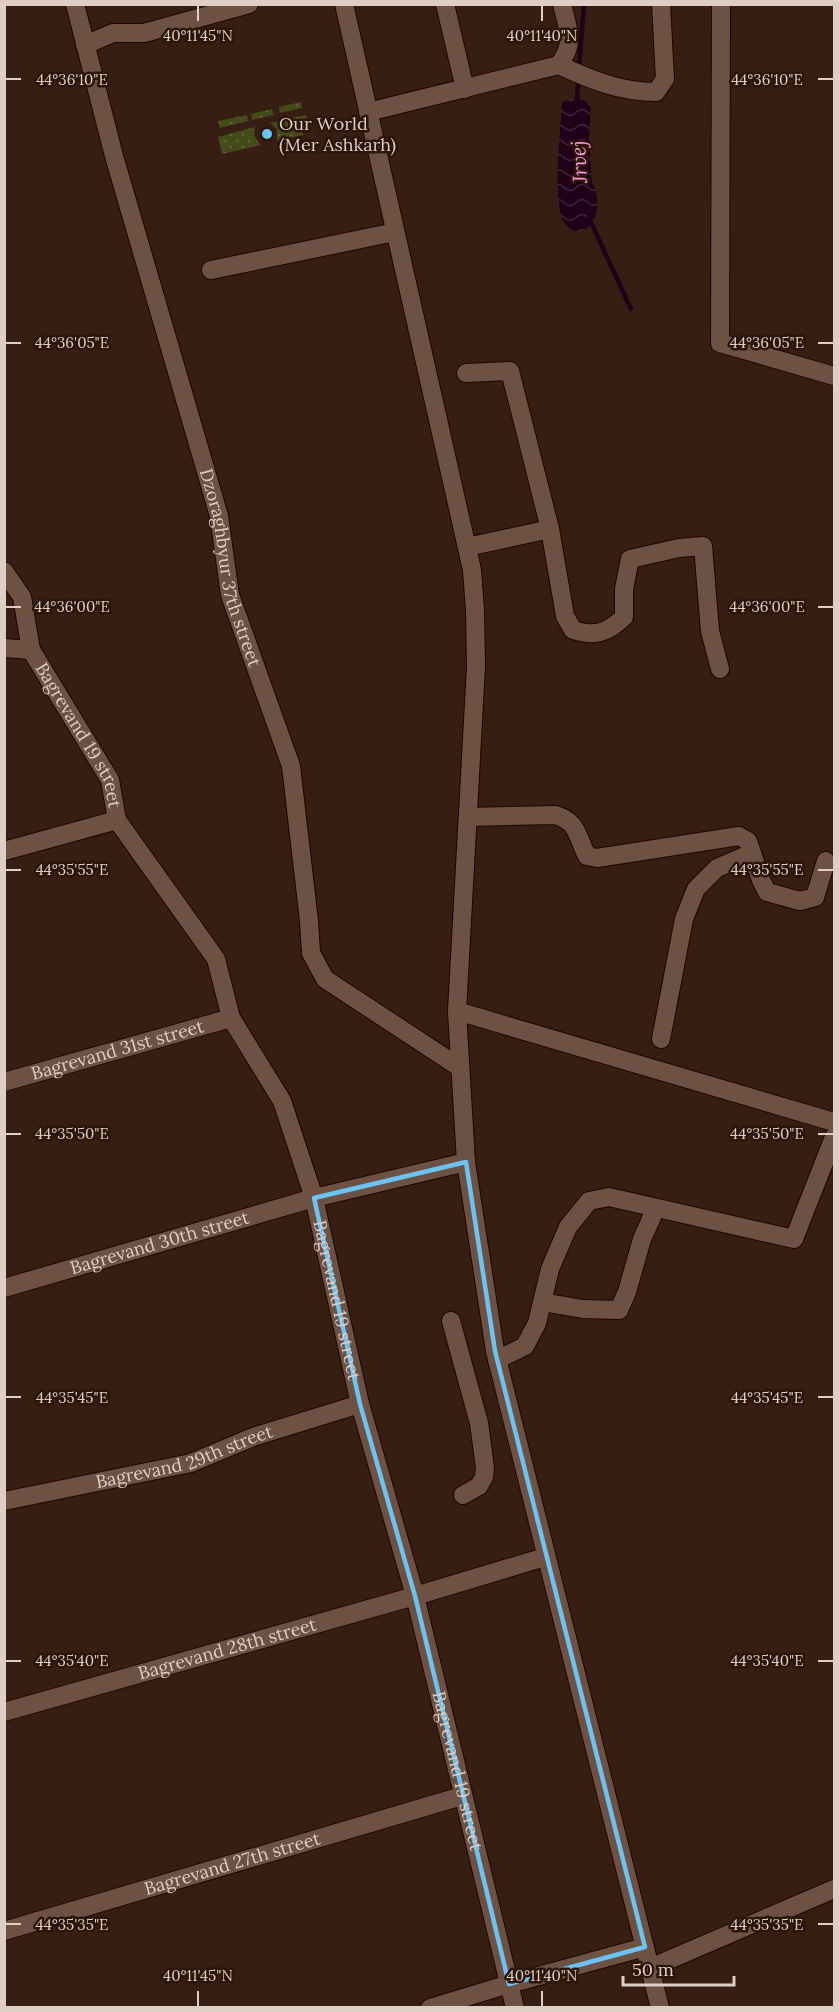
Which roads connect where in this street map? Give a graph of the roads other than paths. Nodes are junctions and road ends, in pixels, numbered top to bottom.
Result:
1 (75, 4) edge
2 (249, 4) edge
3 (344, 4) edge
4 (445, 4) edge
5 (562, 4) edge
6 (661, 4) edge
7 (721, 4) edge
8 (85, 45) junction
9 (559, 65) junction
10 (465, 89) junction
11 (368, 112) junction
12 (395, 232) junction
13 (212, 270) dead end
14 (466, 373) dead end
15 (834, 376) edge
16 (550, 529) junction
17 (467, 547) junction
18 (4, 571) edge
19 (4, 648) edge
20 (31, 650) junction
21 (720, 669) dead end
22 (468, 817) junction
23 (117, 820) junction
24 (4, 851) edge
25 (752, 853) junction
26 (826, 861) dead end
27 (457, 1011) junction
28 (231, 1018) junction
29 (661, 1039) dead end
30 (459, 1066) junction
31 (4, 1082) edge
32 (834, 1122) edge
33 (834, 1137) edge
34 (466, 1162) junction
35 (314, 1198) junction
36 (656, 1208) junction
37 (4, 1288) edge
38 (542, 1302) junction
39 (451, 1321) dead end
40 (497, 1360) junction
41 (360, 1404) junction
42 (510, 1414) junction
43 (479, 1423) junction
44 (463, 1495) dead end
45 (4, 1501) edge
46 (545, 1557) junction
47 (415, 1596) junction
48 (4, 1712) edge
49 (462, 1796) junction
50 (834, 1889) edge
51 (4, 1931) edge
52 (645, 1947) junction
53 (650, 1968) junction
54 (509, 1984) junction
55 (430, 2007) edge
56 (515, 2007) edge
57 (660, 2007) edge

1 - 8 street, Dzoraghbyur 37th street
2 - 8 street
3 - 11 street
4 - 10 street
5 - 9 street
6 - 9 street
7 - 15 street
8 - 30 street, Dzoraghbyur 37th street
9 - 10 street
10 - 11 street
11 - 12 street
12 - 13 street
12 - 17 street
14 - 16 street
16 - 17 street
16 - 21 street
17 - 22 street
18 - 20 street
19 - 20 street
20 - 23 street, Bagrevand 19 street
22 - 25 street
22 - 27 street
23 - 24 street
23 - 28 street, Bagrevand 19 street
25 - 26 street
25 - 29 street
27 - 30 street
27 - 32 street
28 - 31 street, Bagrevand 31st street
28 - 35 street, Bagrevand 19 street
30 - 34 street
33 - 36 street
34 - 35 street, Bagrevand 30th street
34 - 40 street
35 - 37 street, Bagrevand 30th street
35 - 41 street, Bagrevand 19 street
36 - 38 street
36 - 38 street
38 - 40 street
39 - 43 street
40 - 42 street
41 - 45 street, Bagrevand 29th street
41 - 47 street, Bagrevand 19 street
42 - 43 street
42 - 46 street
43 - 44 street
46 - 47 street, Bagrevand 28th street
46 - 52 street
47 - 48 street, Bagrevand 28th street
47 - 49 street, Bagrevand 19 street
49 - 51 street, Bagrevand 27th street
49 - 54 street, Bagrevand 19 street
50 - 53 street
52 - 53 street
52 - 54 street
53 - 57 street
54 - 55 street
54 - 56 street, Bagrevand 19 street

